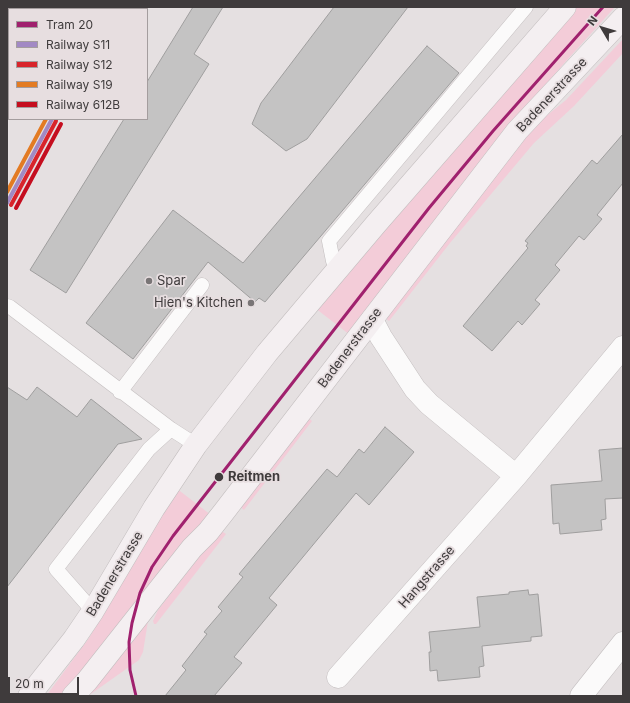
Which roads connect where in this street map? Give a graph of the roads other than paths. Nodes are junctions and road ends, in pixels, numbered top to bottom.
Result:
1 (526, 7) edge
2 (565, 7) edge
3 (623, 18) edge
4 (337, 270) junction
5 (202, 285) dead end
6 (7, 306) edge
7 (372, 320) junction
8 (623, 347) edge
9 (120, 392) junction
10 (171, 429) junction
11 (196, 445) junction
12 (516, 476) junction
13 (93, 611) junction
14 (623, 643) edge
15 (338, 677) dead end
16 (79, 690) edge
17 (29, 696) edge
18 (581, 696) edge

1 - 4 lane
2 - 4 main road, Badenerstrasse
3 - 7 main road, Badenerstrasse
4 - 11 main road, Badenerstrasse
5 - 9 lane
6 - 9 lane
7 - 12 street
7 - 16 main road, Badenerstrasse
8 - 12 street, Hangstrasse
9 - 10 lane
10 - 11 lane
10 - 13 lane
11 - 13 main road, Badenerstrasse
12 - 15 street, Hangstrasse
13 - 17 main road, Badenerstrasse
14 - 18 street

